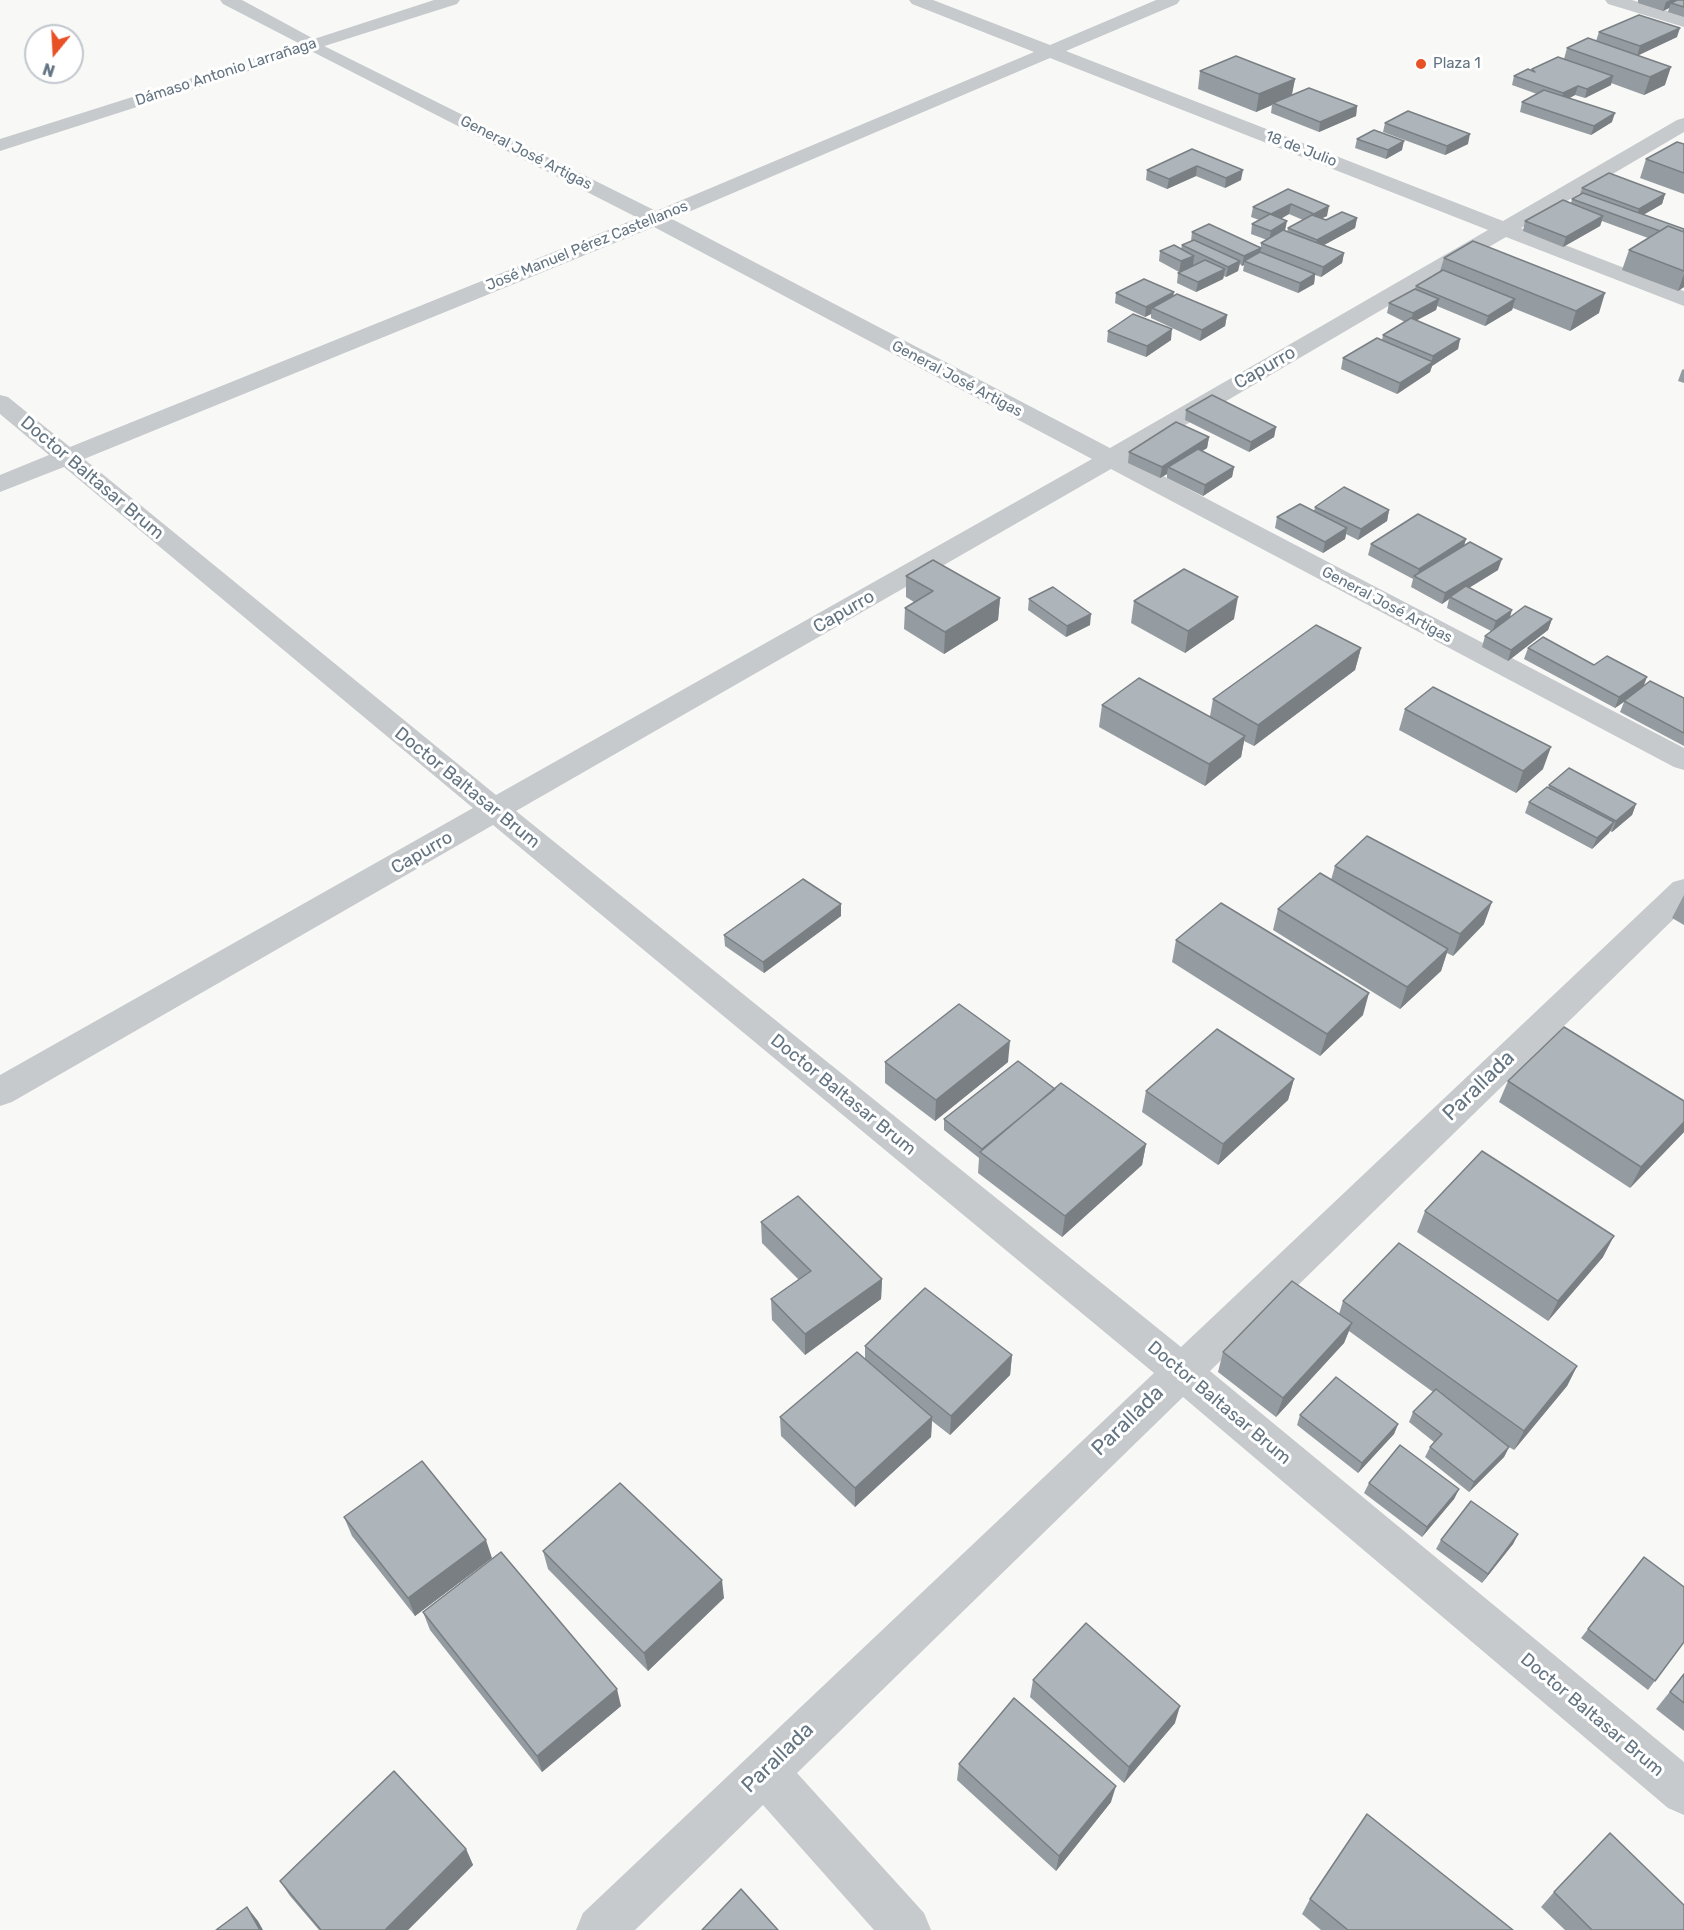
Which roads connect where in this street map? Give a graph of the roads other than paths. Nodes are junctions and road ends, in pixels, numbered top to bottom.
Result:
1 (228, 0) edge
2 (451, 0) edge
3 (918, 0) edge
4 (1171, 0) edge
5 (1614, 0) edge
6 (1684, 22) edge
7 (312, 45) junction
8 (1050, 50) junction
9 (1684, 124) edge
10 (0, 145) edge
11 (655, 219) junction
12 (1503, 229) junction
13 (1684, 299) edge
14 (0, 402) edge
15 (66, 457) junction
16 (1110, 459) junction
17 (0, 484) edge
18 (1684, 760) edge
19 (496, 811) junction
20 (1684, 890) edge
21 (0, 1092) edge
22 (1181, 1371) junction
23 (764, 1772) junction
24 (1684, 1792) edge
25 (600, 1930) edge
26 (907, 1930) edge

1 - 7 street, General José Artigas
2 - 7 street, Dámaso Antonio Larrañaga
3 - 8 street, 18 de Julio
4 - 8 street, José Manuel Pérez Castellanos
5 - 6 street
7 - 10 street, Dámaso Antonio Larrañaga
7 - 11 street, General José Artigas
8 - 11 street, José Manuel Pérez Castellanos
8 - 12 street, 18 de Julio
9 - 12 street, Capurro
11 - 15 street, José Manuel Pérez Castellanos
11 - 16 street, General José Artigas
12 - 13 street, 18 de Julio
12 - 16 street, Capurro
14 - 15 street, Doctor Baltasar Brum
15 - 17 street, José Manuel Pérez Castellanos
15 - 19 street, Doctor Baltasar Brum
16 - 18 street, General José Artigas
16 - 19 street, Capurro
19 - 21 street, Capurro
19 - 22 street, Doctor Baltasar Brum
20 - 22 street, Parallada
22 - 23 street, Parallada
22 - 24 street, Doctor Baltasar Brum
23 - 25 street, Parallada
23 - 26 street

